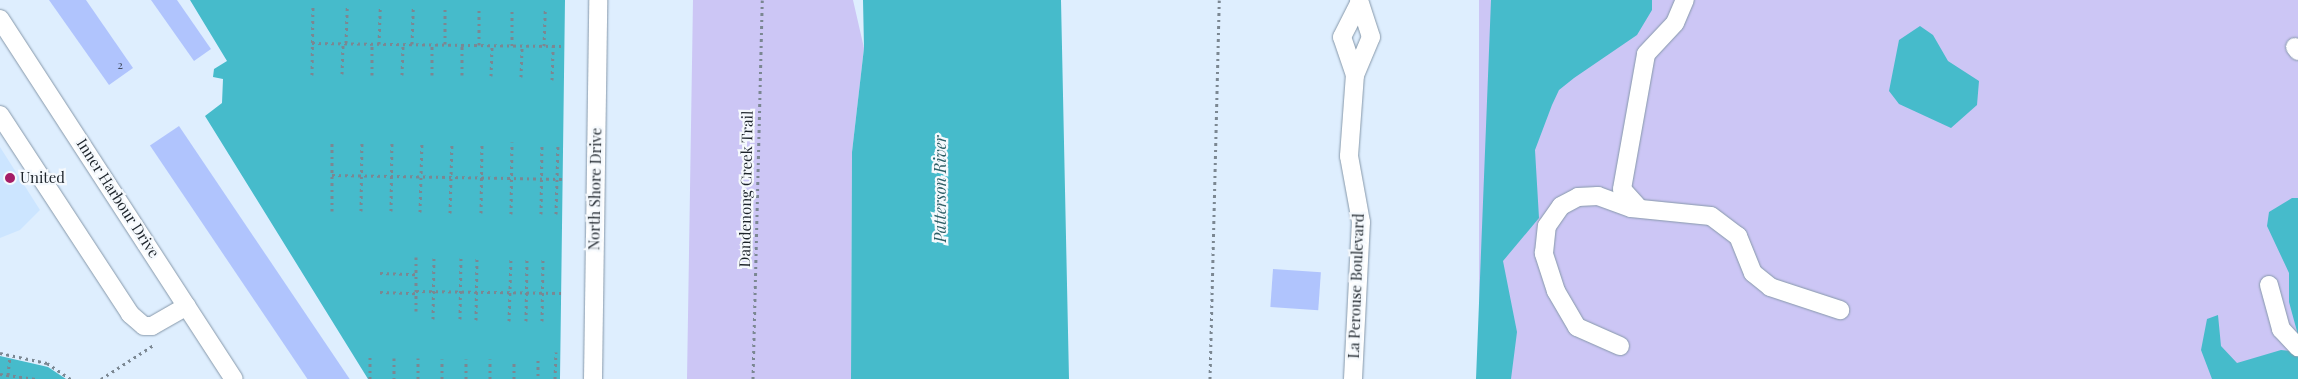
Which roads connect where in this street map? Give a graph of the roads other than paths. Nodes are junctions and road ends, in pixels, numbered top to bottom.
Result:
1 (598, 0) edge
2 (1685, 0) edge
3 (1359, 2) edge
4 (0, 19) edge
5 (1356, 75) junction
6 (0, 115) edge
7 (1639, 208) junction
8 (2269, 285) dead end
9 (187, 306) junction
10 (1840, 310) dead end
11 (2293, 344) edge
12 (1620, 346) dead end
13 (234, 379) edge
14 (593, 379) edge
15 (1354, 379) edge

1 - 14 street, North Shore Drive
2 - 7 street
3 - 5 street, La Perouse Boulevard
3 - 5 street, La Perouse Boulevard
4 - 9 street, Inner Harbour Drive
5 - 15 street, La Perouse Boulevard
6 - 9 street
7 - 10 street
7 - 12 street
8 - 11 street
9 - 13 street, Inner Harbour Drive

